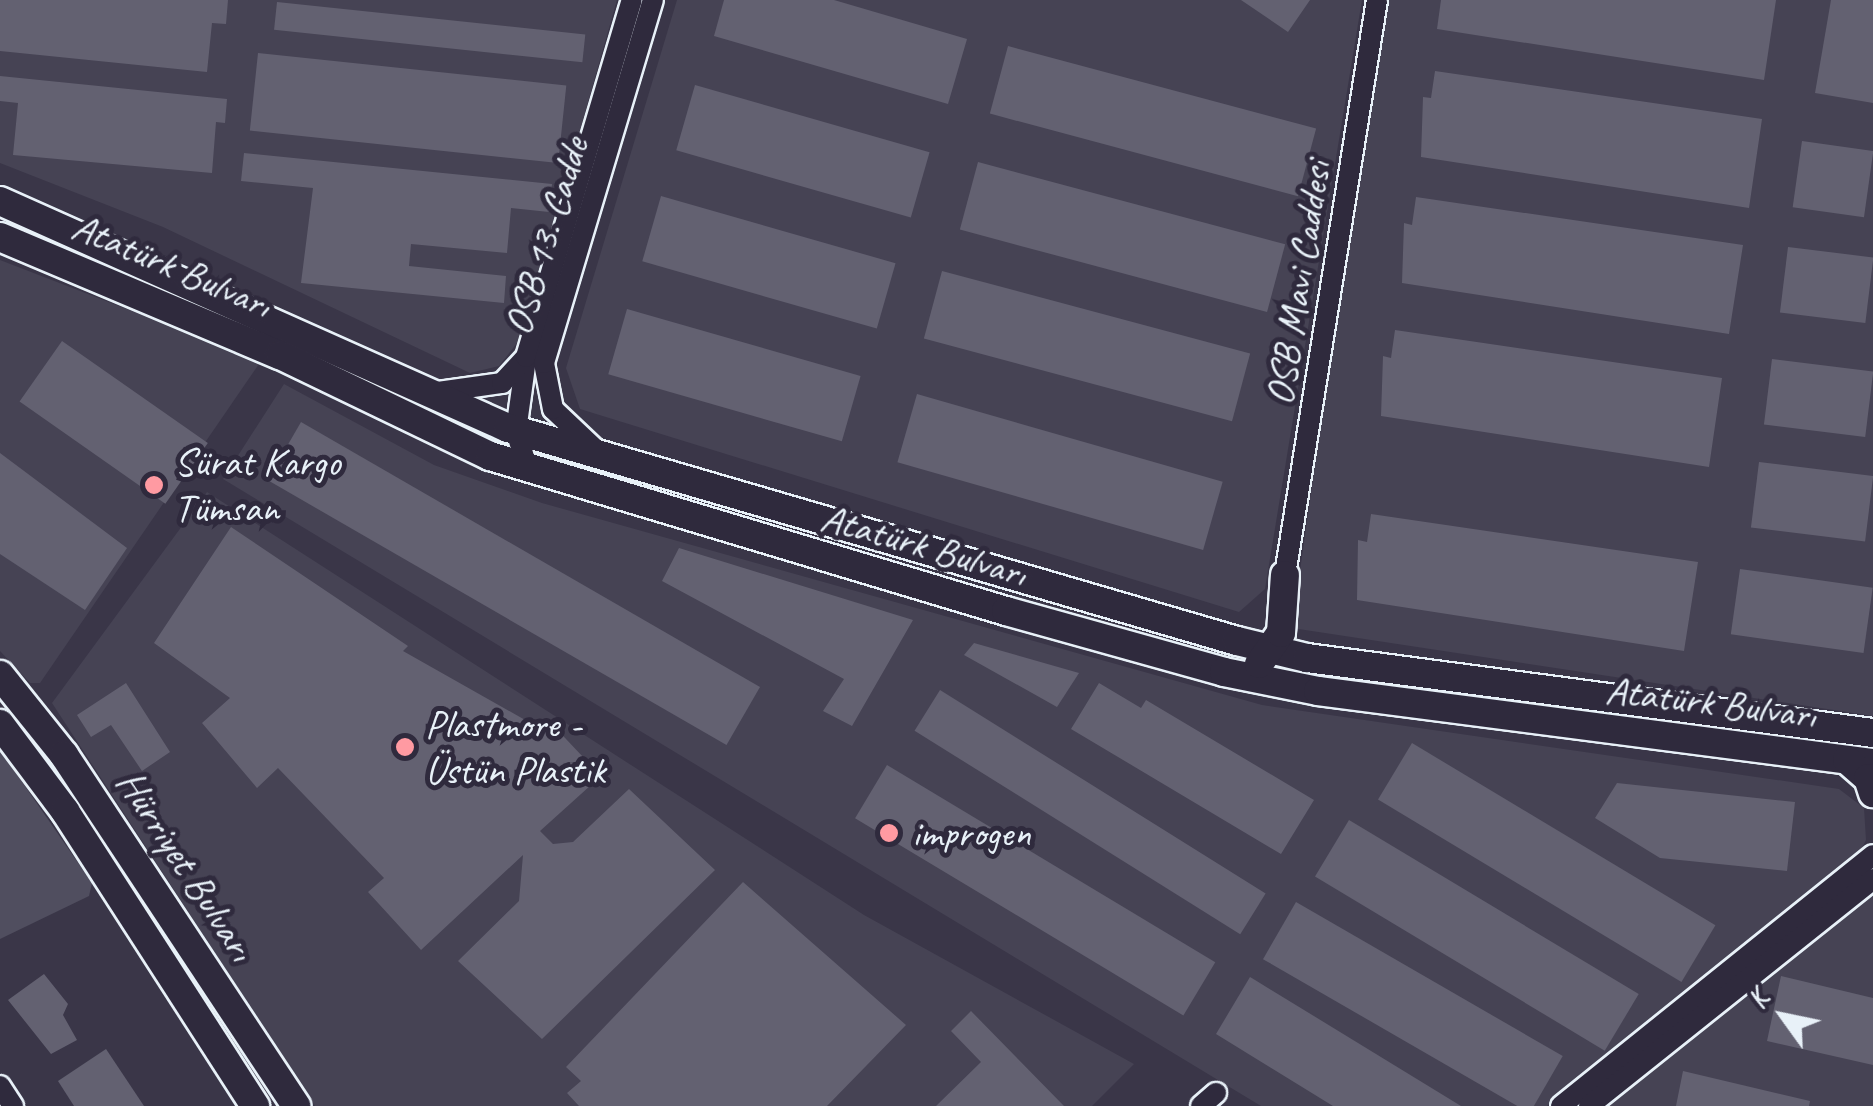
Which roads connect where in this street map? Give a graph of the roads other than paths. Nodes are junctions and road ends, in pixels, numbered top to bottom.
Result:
1 (632, 0) edge
2 (653, 0) edge
3 (1377, 0) edge
4 (0, 200) edge
5 (0, 236) edge
6 (526, 357) junction
7 (419, 391) junction
8 (516, 431) junction
9 (622, 461) junction
10 (527, 468) junction
11 (1285, 575) junction
12 (1237, 642) junction
13 (1273, 652) junction
14 (1224, 672) junction
15 (0, 675) edge
16 (0, 724) edge
17 (1873, 733) edge
18 (1860, 761) edge
19 (1873, 793) edge
20 (1873, 855) edge
21 (1873, 879) edge
22 (0, 1086) edge
23 (13, 1106) edge
24 (255, 1106) edge
25 (296, 1106) edge
26 (1560, 1106) edge
27 (1589, 1106) edge

1 - 6 street
2 - 9 street, OSB 13. Cadde
3 - 11 street, OSB Mavi Caddesi
4 - 7 main road, Atatürk Bulvarı
5 - 10 main road, Atatürk Bulvarı
6 - 7 street
6 - 8 street
7 - 8 main road, Atatürk Bulvarı
8 - 9 main road, Atatürk Bulvarı
8 - 10 street
9 - 12 main road, Atatürk Bulvarı
10 - 14 main road, Atatürk Bulvarı
11 - 12 main road
11 - 13 main road
12 - 13 main road, Atatürk Bulvarı
13 - 14 main road
13 - 17 main road, Atatürk Bulvarı
14 - 18 main road, Atatürk Bulvarı
15 - 25 main road, Hürriyet Bulvarı
16 - 24 main road, Hürriyet Bulvarı
18 - 19 main road
20 - 26 street
21 - 27 street
22 - 23 street

